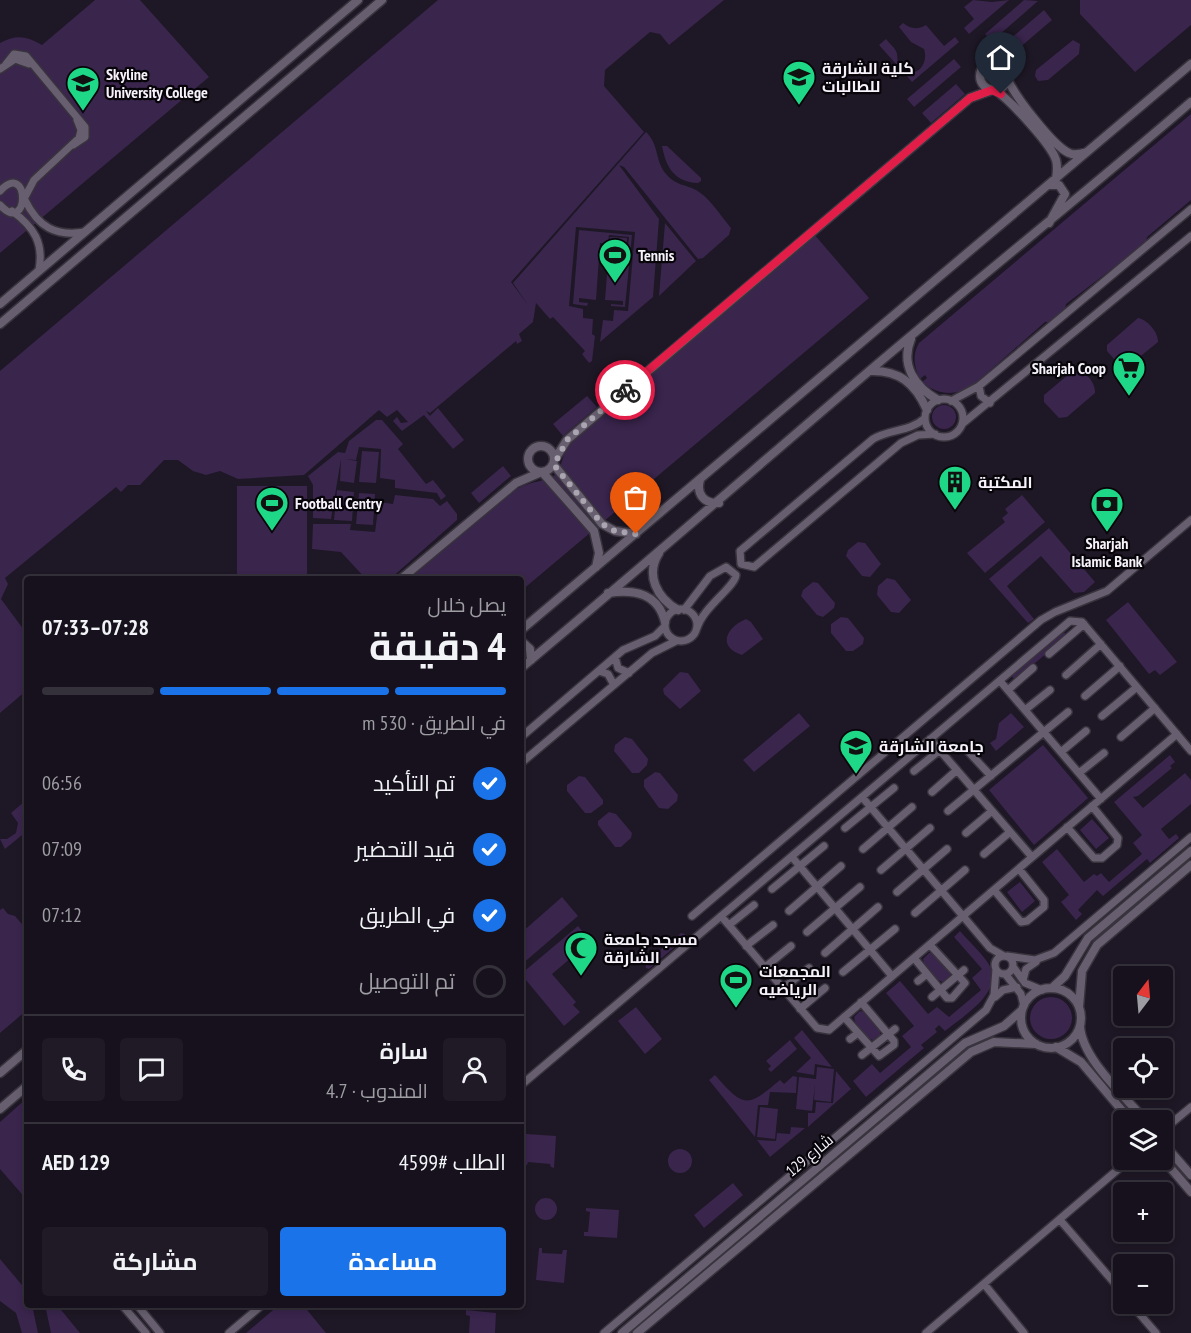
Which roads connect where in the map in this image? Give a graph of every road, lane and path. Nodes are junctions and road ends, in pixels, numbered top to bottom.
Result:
1 (358, 0) edge
2 (382, 0) edge
3 (1191, 64) edge
4 (3, 66) edge
5 (980, 77) junction
6 (1008, 80) junction
7 (994, 90) junction
8 (970, 98) junction
9 (1191, 102) edge
10 (1041, 132) junction
11 (1088, 152) junction
12 (1056, 179) junction
13 (34, 180) junction
14 (15, 185) junction
15 (1048, 186) junction
16 (0, 191) edge
17 (25, 198) junction
18 (0, 205) edge
19 (1191, 209) edge
20 (6, 212) edge
21 (1049, 224) junction
22 (85, 232) junction
23 (1191, 236) edge
24 (39, 270) junction
25 (0, 304) edge
26 (0, 324) edge
27 (912, 336) junction
28 (908, 368) junction
29 (870, 371) junction
30 (900, 375) junction
31 (979, 386) junction
32 (920, 390) junction
33 (938, 400) junction
34 (951, 401) junction
35 (990, 403) junction
36 (926, 414) junction
37 (962, 424) junction
38 (935, 434) junction
39 (567, 440) junction
40 (545, 446) junction
41 (528, 460) junction
42 (554, 462) junction
43 (541, 473) junction
44 (700, 480) junction
45 (516, 483) junction
46 (719, 503) junction
47 (596, 518) junction
48 (1191, 520) edge
49 (589, 524) junction
50 (636, 534) junction
51 (662, 550) junction
52 (596, 567) junction
53 (405, 576) edge
54 (608, 593) junction
55 (653, 594) junction
56 (681, 610) junction
57 (665, 624) junction
58 (1084, 624) junction
59 (524, 628) edge
60 (697, 628) junction
61 (676, 640) junction
62 (524, 644) edge
63 (1101, 644) junction
64 (1049, 654) dead end
65 (615, 657) junction
66 (531, 660) junction
67 (524, 666) edge
68 (1120, 666) junction
69 (1033, 668) dead end
70 (598, 671) junction
71 (628, 673) junction
72 (1066, 675) dead end
73 (1000, 681) junction
74 (614, 686) junction
75 (1137, 687) junction
76 (1008, 690) junction
77 (1050, 690) dead end
78 (1085, 696) dead end
79 (1155, 708) junction
80 (1025, 710) junction
81 (1068, 712) dead end
82 (1102, 716) dead end
83 (1086, 731) dead end
84 (1044, 732) junction
85 (1177, 734) junction
86 (524, 735) edge
87 (1120, 737) dead end
88 (930, 739) junction
89 (964, 748) dead end
90 (940, 750) junction
91 (1191, 751) edge
92 (1061, 752) junction
93 (1104, 753) dead end
94 (524, 761) edge
95 (957, 770) junction
96 (914, 771) dead end
97 (1079, 773) junction
98 (991, 776) junction
99 (894, 788) dead end
100 (974, 790) junction
101 (932, 792) dead end
102 (862, 797) junction
103 (1101, 799) junction
104 (1092, 806) junction
105 (871, 807) junction
106 (912, 807) dead end
107 (948, 811) dead end
108 (992, 811) junction
109 (888, 827) junction
110 (1067, 827) junction
111 (845, 828) dead end
112 (930, 828) dead end
113 (1010, 831) junction
114 (966, 833) dead end
115 (1191, 837) edge
116 (824, 846) dead end
117 (863, 849) dead end
118 (906, 849) junction
119 (947, 849) dead end
120 (1191, 851) edge
121 (984, 854) dead end
122 (792, 857) junction
123 (1032, 858) junction
124 (1191, 865) edge
125 (800, 866) junction
126 (841, 866) dead end
127 (1018, 869) junction
128 (880, 870) dead end
129 (924, 870) junction
130 (965, 870) dead end
131 (817, 887) junction
132 (860, 887) dead end
133 (772, 890) dead end
134 (994, 890) junction
135 (941, 891) junction
136 (897, 892) dead end
137 (754, 905) dead end
138 (835, 908) junction
139 (878, 908) dead end
140 (789, 911) dead end
141 (915, 913) dead end
142 (692, 916) dead end
143 (721, 916) junction
144 (963, 916) junction
145 (772, 925) dead end
146 (729, 926) junction
147 (895, 928) dead end
148 (853, 929) junction
149 (807, 932) dead end
150 (930, 945) junction
151 (746, 946) junction
152 (791, 946) dead end
153 (990, 948) junction
154 (870, 950) junction
155 (825, 953) dead end
156 (950, 954) dead end
157 (1006, 956) junction
158 (914, 958) junction
159 (1022, 959) junction
160 (944, 960) junction
161 (1041, 960) junction
162 (995, 967) junction
163 (1014, 967) junction
164 (764, 968) junction
165 (809, 968) dead end
166 (964, 970) dead end
167 (843, 972) dead end
168 (927, 974) junction
169 (958, 975) junction
170 (1005, 975) junction
171 (892, 976) junction
172 (1023, 980) junction
173 (918, 981) dead end
174 (996, 981) junction
175 (1017, 987) junction
176 (782, 988) junction
177 (825, 988) dead end
178 (1052, 988) junction
179 (941, 990) junction
180 (1042, 990) junction
181 (932, 997) dead end
182 (992, 1001) junction
183 (861, 1002) junction
184 (1079, 1007) junction
185 (1023, 1008) junction
186 (800, 1009) junction
187 (883, 1013) dead end
188 (844, 1017) junction
189 (876, 1019) junction
190 (1080, 1026) junction
191 (895, 1029) dead end
192 (858, 1033) junction
193 (888, 1034) junction
194 (850, 1039) dead end
195 (1036, 1044) junction
196 (1056, 1047) junction
197 (872, 1048) junction
198 (24, 1053) edge
199 (862, 1055) dead end
200 (0, 1073) edge
201 (524, 1083) edge
202 (24, 1088) edge
203 (1191, 1107) edge
204 (0, 1108) edge
205 (1122, 1110) edge
206 (1136, 1110) edge
207 (1173, 1122) edge
208 (1173, 1155) edge
209 (1118, 1170) edge
210 (1172, 1170) edge
211 (1191, 1175) edge
212 (1191, 1192) edge
213 (1060, 1220) junction
214 (1113, 1281) edge
215 (984, 1284) junction
216 (125, 1308) edge
217 (139, 1308) edge
218 (258, 1308) edge
219 (1140, 1314) edge
220 (146, 1333) edge
221 (160, 1333) edge
222 (229, 1333) edge
223 (604, 1333) edge
224 (622, 1333) edge
225 (638, 1333) edge
226 (926, 1333) edge
227 (1024, 1333) edge
228 (1156, 1333) edge

1 - 22 street
2 - 26 street
3 - 11 street
4 - 13 street
5 - 6 street
5 - 7 street
5 - 8 street
6 - 7 street
6 - 10 street
7 - 8 street
7 - 10 street
8 - 39 street
9 - 21 street
10 - 11 street
10 - 12 street
11 - 12 street
12 - 15 street
13 - 14 street
13 - 17 street
14 - 16 street
14 - 17 street
15 - 21 street
15 - 44 street
17 - 20 street
17 - 22 street
18 - 20 street
19 - 31 street
20 - 24 street
21 - 27 street
22 - 24 street
23 - 35 street
24 - 25 street
27 - 28 street
27 - 29 street
28 - 30 street
28 - 32 street
29 - 30 street
29 - 46 street
30 - 32 street
31 - 34 street
31 - 35 street
32 - 33 street
32 - 36 street
33 - 34 street
33 - 36 street
34 - 37 street
35 - 37 street
36 - 38 street
36 - 38 street
37 - 38 street
39 - 40 street
39 - 42 street
40 - 41 street
40 - 42 street
41 - 43 street
41 - 45 street
42 - 43 street
42 - 47 street
43 - 45 street
43 - 49 street
44 - 46 street
44 - 50 street
45 - 53 street
46 - 51 street
47 - 49 street
47 - 50 street
48 - 142 street
49 - 52 street
50 - 52 street
51 - 54 street
51 - 55 street
52 - 59 street
54 - 55 street
54 - 66 street
55 - 56 street
55 - 57 street
56 - 57 street
56 - 60 street
56 - 60 street
57 - 61 street
57 - 65 street
58 - 63 street
58 - 64 street
58 - 73 street
60 - 61 street
61 - 71 street
62 - 66 street
63 - 68 street
63 - 72 street
65 - 70 street
65 - 71 street
66 - 67 street
68 - 75 street
68 - 78 street
69 - 76 street
70 - 74 street
70 - 86 street
71 - 74 street
73 - 76 street
73 - 88 street
74 - 94 street
75 - 79 street
75 - 82 street
76 - 80 street
77 - 80 street
79 - 85 street
79 - 87 street
80 - 84 street
81 - 84 street
83 - 92 street
84 - 92 street
84 - 98 street
85 - 91 street
85 - 103 street
88 - 90 street
88 - 102 street
89 - 98 street
90 - 95 street
90 - 96 street
92 - 97 street
93 - 97 street
95 - 100 street
95 - 101 street
97 - 103 street
98 - 100 street
99 - 105 street
100 - 107 street
100 - 108 street
102 - 105 street
102 - 122 street
103 - 104 street
104 - 110 street
104 - 110 street
105 - 109 street
105 - 111 street
106 - 109 street
108 - 113 street
108 - 114 street
109 - 117 street
109 - 118 street
110 - 123 street
112 - 118 street
113 - 121 street
113 - 123 street
115 - 161 street
116 - 125 street
118 - 128 street
118 - 129 street
119 - 129 street
120 - 178 street
122 - 125 street
122 - 143 street
123 - 127 street
124 - 184 street
125 - 131 street
125 - 133 street
126 - 131 street
127 - 134 street
127 - 134 street
129 - 135 street
129 - 136 street
130 - 135 street
131 - 138 street
131 - 140 street
132 - 138 street
134 - 144 street
135 - 141 street
135 - 144 street
137 - 146 street
138 - 148 street
138 - 149 street
139 - 148 street
143 - 146 street
143 - 201 street
144 - 150 street
144 - 153 street
145 - 151 street
146 - 151 street
147 - 154 street
148 - 154 street
148 - 155 street
150 - 158 street
150 - 160 street
151 - 164 street
152 - 164 street
153 - 157 street
153 - 162 street
154 - 167 street
154 - 171 street
156 - 160 street
157 - 159 street
157 - 162 street
157 - 163 street
158 - 168 street
158 - 171 street
159 - 161 street
159 - 163 street
160 - 169 street
161 - 172 street
162 - 170 street
162 - 174 street
163 - 170 street
163 - 172 street
164 - 176 street
165 - 176 street
166 - 169 street
168 - 173 street
168 - 179 street
169 - 179 street
169 - 179 street
170 - 174 street
170 - 175 street
171 - 183 street
172 - 180 street
174 - 182 street
175 - 182 street
175 - 185 street
176 - 186 street
177 - 186 street
178 - 180 street
178 - 184 street
179 - 181 street
180 - 185 street
182 - 223 street
183 - 188 street
183 - 189 street
184 - 190 street
185 - 195 street
185 - 224 street, شارع 129
186 - 188 street
187 - 189 street
188 - 192 street
189 - 193 street
190 - 196 street
190 - 206 street
191 - 193 street
192 - 194 street
192 - 197 street
193 - 197 street
193 - 197 street
195 - 196 street
195 - 225 street, شارع 129
196 - 205 street
197 - 199 street
198 - 200 street
202 - 204 street
203 - 207 street
208 - 211 street
209 - 213 street
210 - 212 street
213 - 214 street
213 - 215 street
215 - 226 street
215 - 227 street
216 - 220 street
217 - 221 street
218 - 222 street
219 - 228 street

